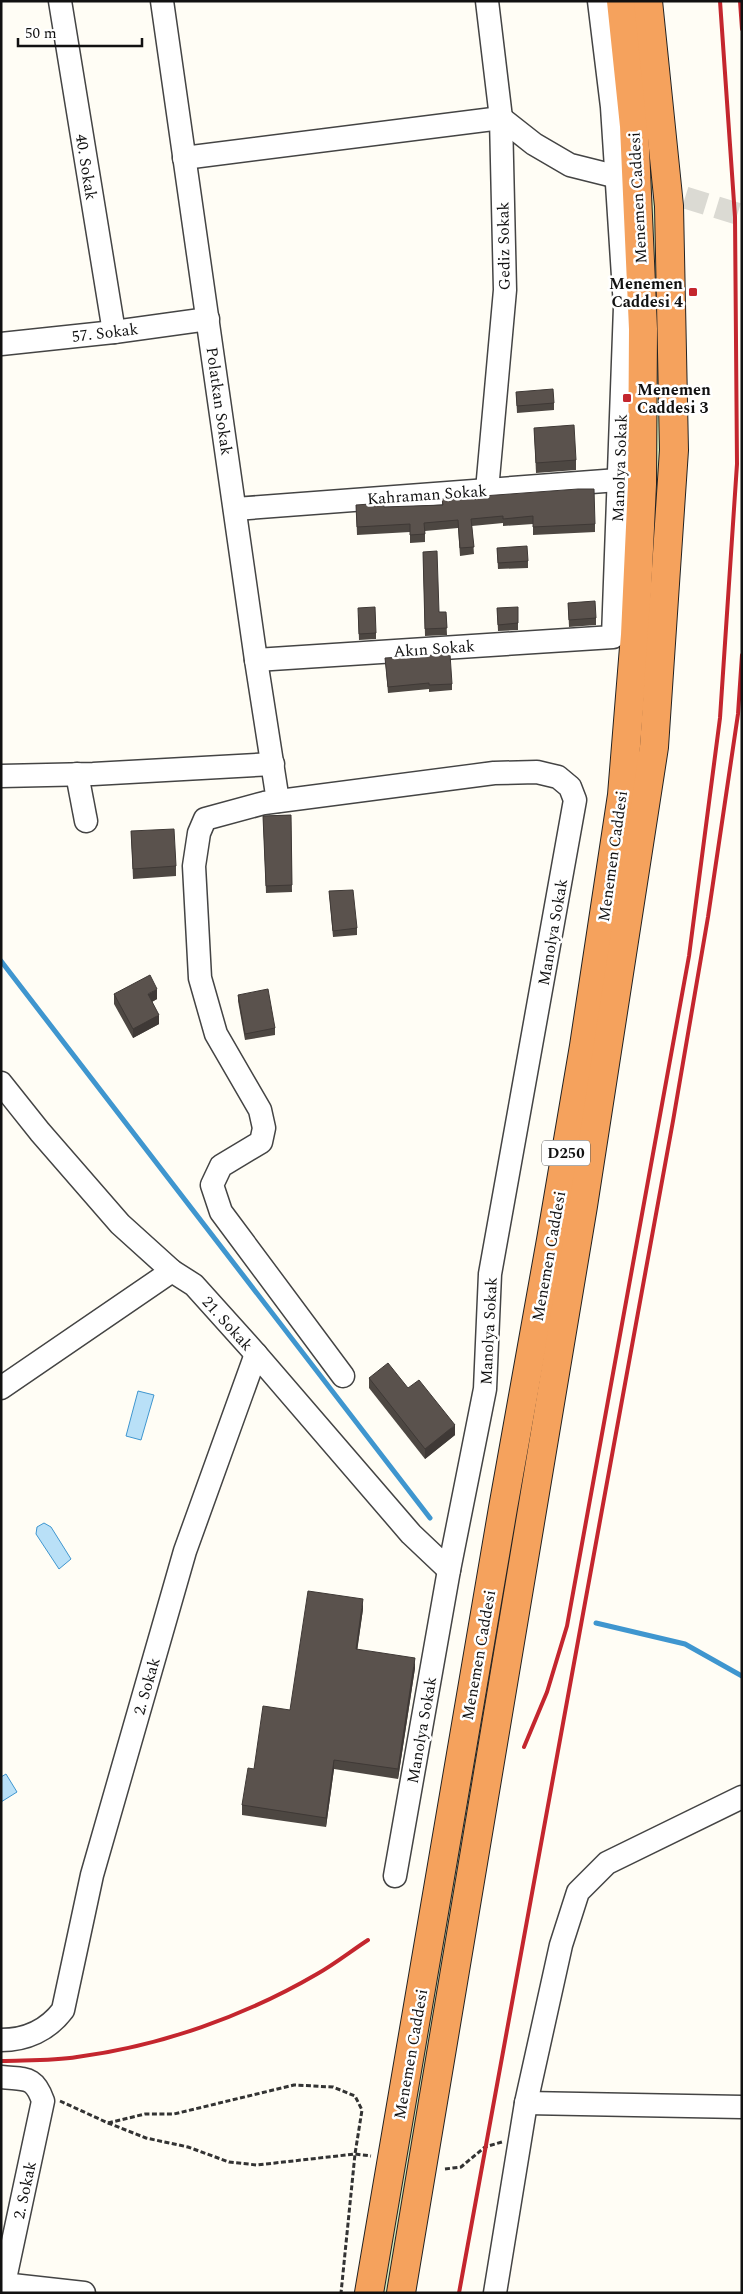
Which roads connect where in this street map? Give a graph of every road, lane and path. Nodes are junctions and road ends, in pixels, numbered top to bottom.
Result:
1 (60, 1) edge
2 (162, 1) edge
3 (487, 1) edge
4 (599, 1) edge
5 (621, 1) edge
6 (648, 1) edge
7 (501, 118) junction
8 (184, 158) junction
9 (619, 177) junction
10 (208, 318) junction
11 (114, 332) junction
12 (2, 342) edge
13 (618, 480) junction
14 (487, 490) junction
15 (236, 509) junction
16 (613, 637) joint
17 (256, 660) junction
18 (273, 764) junction
19 (76, 774) junction
20 (1, 776) edge
21 (278, 801) junction
22 (86, 822) dead end
23 (1, 1083) edge
24 (172, 1271) junction
25 (256, 1354) junction
26 (343, 1376) dead end
27 (1, 1388) edge
28 (449, 1570) junction
29 (742, 1797) edge
30 (395, 1876) dead end
31 (1, 2040) edge
32 (1, 2077) edge
33 (38, 2087) junction
34 (526, 2103) junction
35 (742, 2108) edge
36 (108, 2123) junction
37 (521, 2136) junction
38 (356, 2154) junction
39 (372, 2156) dead end
40 (445, 2169) dead end
41 (2, 2289) edge
42 (84, 2293) edge
43 (341, 2293) edge
44 (369, 2293) edge
45 (400, 2293) edge
46 (495, 2293) edge

1 - 11 street, 40. Sokak
2 - 8 street, Polatkan Sokak
3 - 7 street, Gediz Sokak
4 - 9 street, Manolya Sokak
5 - 44 highway, Menemen Caddesi / D250
6 - 45 highway, Menemen Caddesi / D250
7 - 8 street
7 - 9 street
7 - 14 street, Gediz Sokak
8 - 10 street, Polatkan Sokak
9 - 13 street, Manolya Sokak
10 - 11 street, 57. Sokak
10 - 15 street, Polatkan Sokak
11 - 12 street, 57. Sokak
13 - 14 street, Kahraman Sokak
13 - 16 street, Manolya Sokak
14 - 15 street, Kahraman Sokak
15 - 17 street, Polatkan Sokak
16 - 17 street, Akın Sokak
17 - 18 street, Polatkan Sokak
18 - 19 street
18 - 21 street, Polatkan Sokak
19 - 20 street
19 - 22 street
21 - 26 street
21 - 28 street, Manolya Sokak
23 - 24 street, 21. Sokak
24 - 25 street, 21. Sokak
24 - 27 street
25 - 28 street, 21. Sokak
25 - 31 street, 2. Sokak
28 - 30 street, Manolya Sokak
29 - 34 street
32 - 33 street
33 - 36 path
33 - 41 street, 2. Sokak
34 - 35 street
34 - 37 street
36 - 38 path
36 - 38 path
37 - 40 path
37 - 46 street
38 - 39 path
38 - 43 path
41 - 42 street

